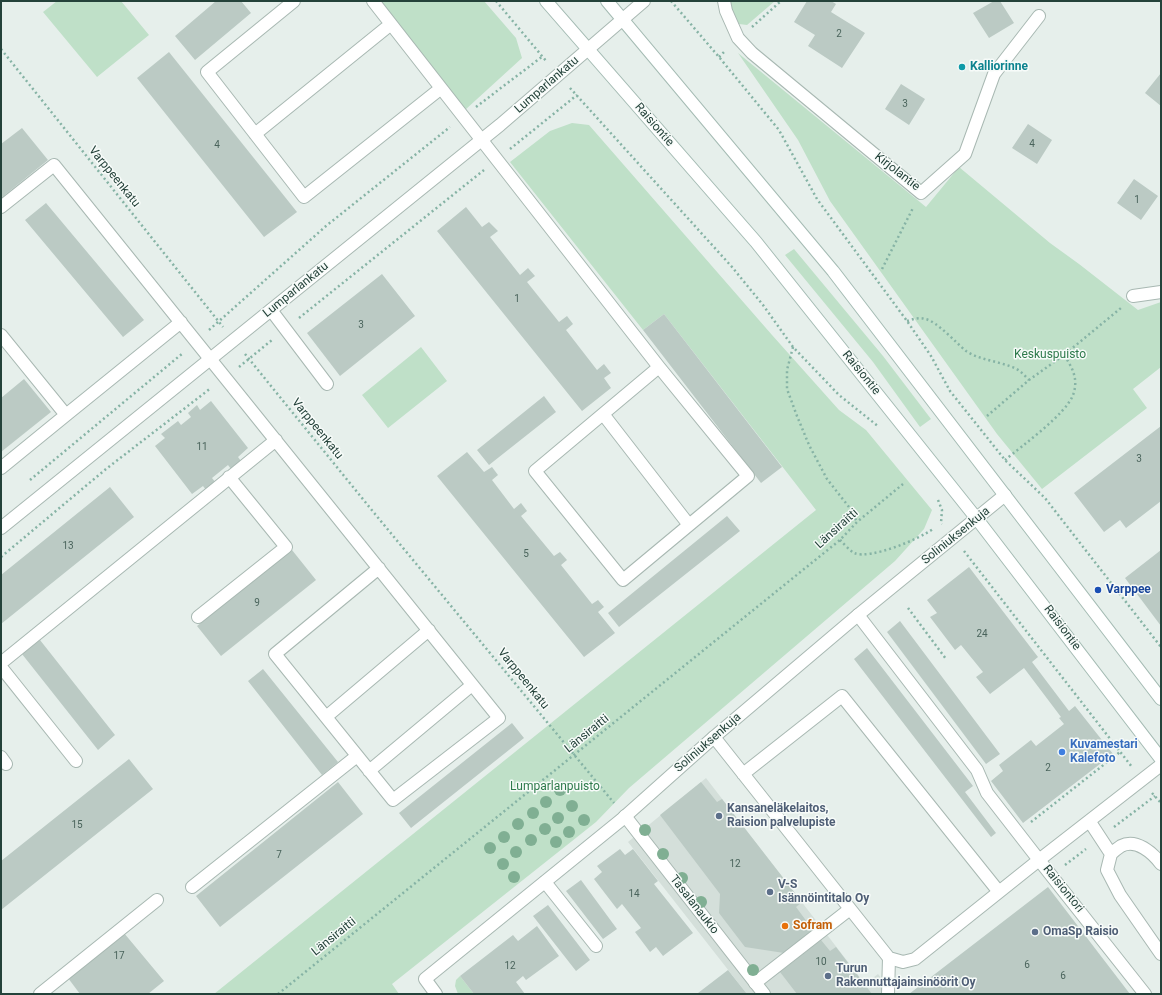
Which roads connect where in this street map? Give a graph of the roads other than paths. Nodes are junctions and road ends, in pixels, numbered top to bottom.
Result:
1 (294, 1) edge
2 (373, 1) edge
3 (546, 1) edge
4 (607, 1) edge
5 (644, 1) edge
6 (724, 1) edge
7 (1039, 16) dead end
8 (623, 19) junction
9 (391, 24) junction
10 (588, 50) junction
11 (440, 89) junction
12 (256, 134) junction
13 (481, 140) junction
14 (1, 207) edge
15 (1161, 292) edge
16 (1132, 296) road end
17 (271, 310) junction
18 (181, 322) junction
19 (1, 335) edge
20 (211, 359) junction
21 (659, 367) junction
22 (327, 384) dead end
23 (603, 414) junction
24 (66, 415) junction
25 (276, 440) junction
26 (1, 468) edge
27 (229, 477) junction
28 (1005, 496) junction
29 (978, 519) junction
30 (689, 525) junction
31 (1, 528) edge
32 (379, 568) junction
33 (858, 615) junction
34 (198, 617) dead end
35 (428, 630) junction
36 (1, 663) edge
37 (1, 667) edge
38 (472, 685) junction
39 (1161, 699) edge
40 (326, 717) junction
41 (714, 738) junction
42 (357, 756) junction
43 (1161, 759) edge
44 (76, 761) dead end
45 (1161, 765) edge
46 (369, 771) junction
47 (743, 774) junction
48 (623, 818) junction
49 (1090, 822) junction
50 (1111, 854) junction
51 (1039, 860) junction
52 (1161, 864) edge
53 (545, 882) junction
54 (669, 882) dead end
55 (192, 887) dead end
56 (999, 892) junction
57 (157, 900) dead end
58 (850, 909) junction
59 (596, 946) dead end
60 (1161, 954) edge
61 (889, 958) junction
62 (755, 983) junction
63 (40, 994) edge
64 (436, 994) edge
65 (764, 994) edge
66 (888, 994) edge
67 (1145, 994) edge

1 - 12 street
2 - 9 street
3 - 10 street, Raisiontie
4 - 8 street
5 - 8 street, Lumparlankatu
6 - 7 street, Kirjolantie
8 - 10 street, Lumparlankatu
8 - 28 street
9 - 11 street
9 - 12 street
10 - 13 street, Lumparlankatu
10 - 29 street, Raisiontie
11 - 12 street
11 - 13 street
13 - 17 street, Lumparlankatu
13 - 21 street
14 - 18 street
15 - 16 street
17 - 20 street, Lumparlankatu
17 - 22 street
18 - 20 street
18 - 24 street
19 - 24 street
20 - 25 street
20 - 31 street, Lumparlankatu
21 - 23 street
21 - 30 street
23 - 30 street
23 - 30 street
24 - 26 street
25 - 27 street
25 - 32 street
27 - 34 street
27 - 36 street
28 - 29 street, Soliniuksenkuja
28 - 39 street
29 - 33 street, Soliniuksenkuja
29 - 43 street, Raisiontie
32 - 35 street
32 - 40 street
33 - 41 street, Soliniuksenkuja
33 - 51 street, Raisiontori
35 - 38 street
35 - 40 street
37 - 44 street
38 - 46 street
38 - 46 street
40 - 42 street
41 - 47 street
41 - 48 street, Soliniuksenkuja
42 - 46 street
42 - 55 street
45 - 49 street
47 - 56 street
47 - 58 street
48 - 53 street, Soliniuksenkuja
48 - 54 street
48 - 62 street, Tasalanaukio
49 - 50 street
49 - 51 street
50 - 52 street
50 - 60 street
51 - 56 street
51 - 67 street, Raisiontori
53 - 59 street
53 - 64 street, Soliniuksenkuja
56 - 61 street
57 - 63 street
58 - 61 street
58 - 62 street
61 - 66 street
62 - 65 street, Tasalanaukio

